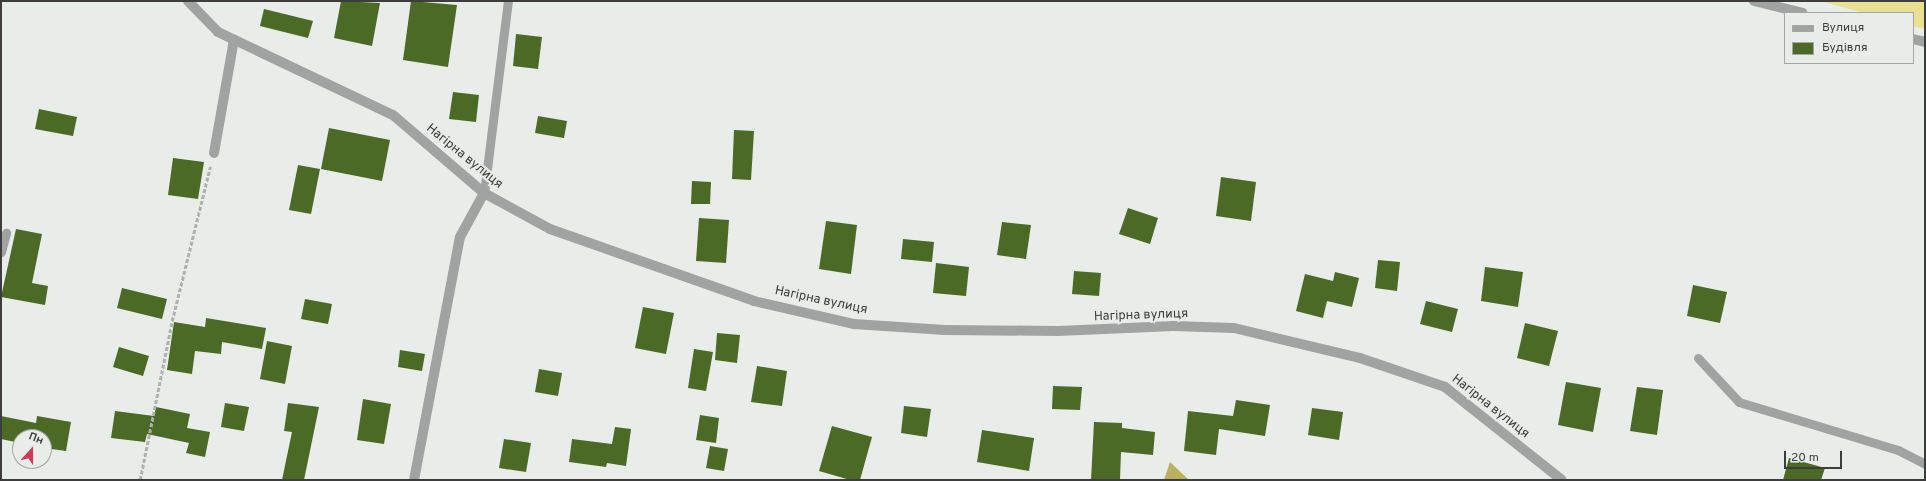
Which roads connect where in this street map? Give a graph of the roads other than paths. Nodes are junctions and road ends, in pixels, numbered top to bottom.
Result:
1 (188, 1) edge
2 (508, 1) edge
3 (1754, 1) edge
4 (1799, 12) edge
5 (234, 40) junction
6 (1914, 40) edge
7 (1925, 42) edge
8 (214, 153) road end
9 (484, 193) junction
10 (6, 233) dead end
11 (1, 252) edge
12 (1698, 358) dead end
13 (1925, 464) edge
14 (414, 480) edge
15 (1562, 480) edge

1 - 5 street, Нагірна вулиця
2 - 9 lane
3 - 4 street
5 - 8 street
5 - 9 street, Нагірна вулиця
6 - 7 street
9 - 14 street
9 - 15 street, Нагірна вулиця
10 - 11 lane
12 - 13 lane

